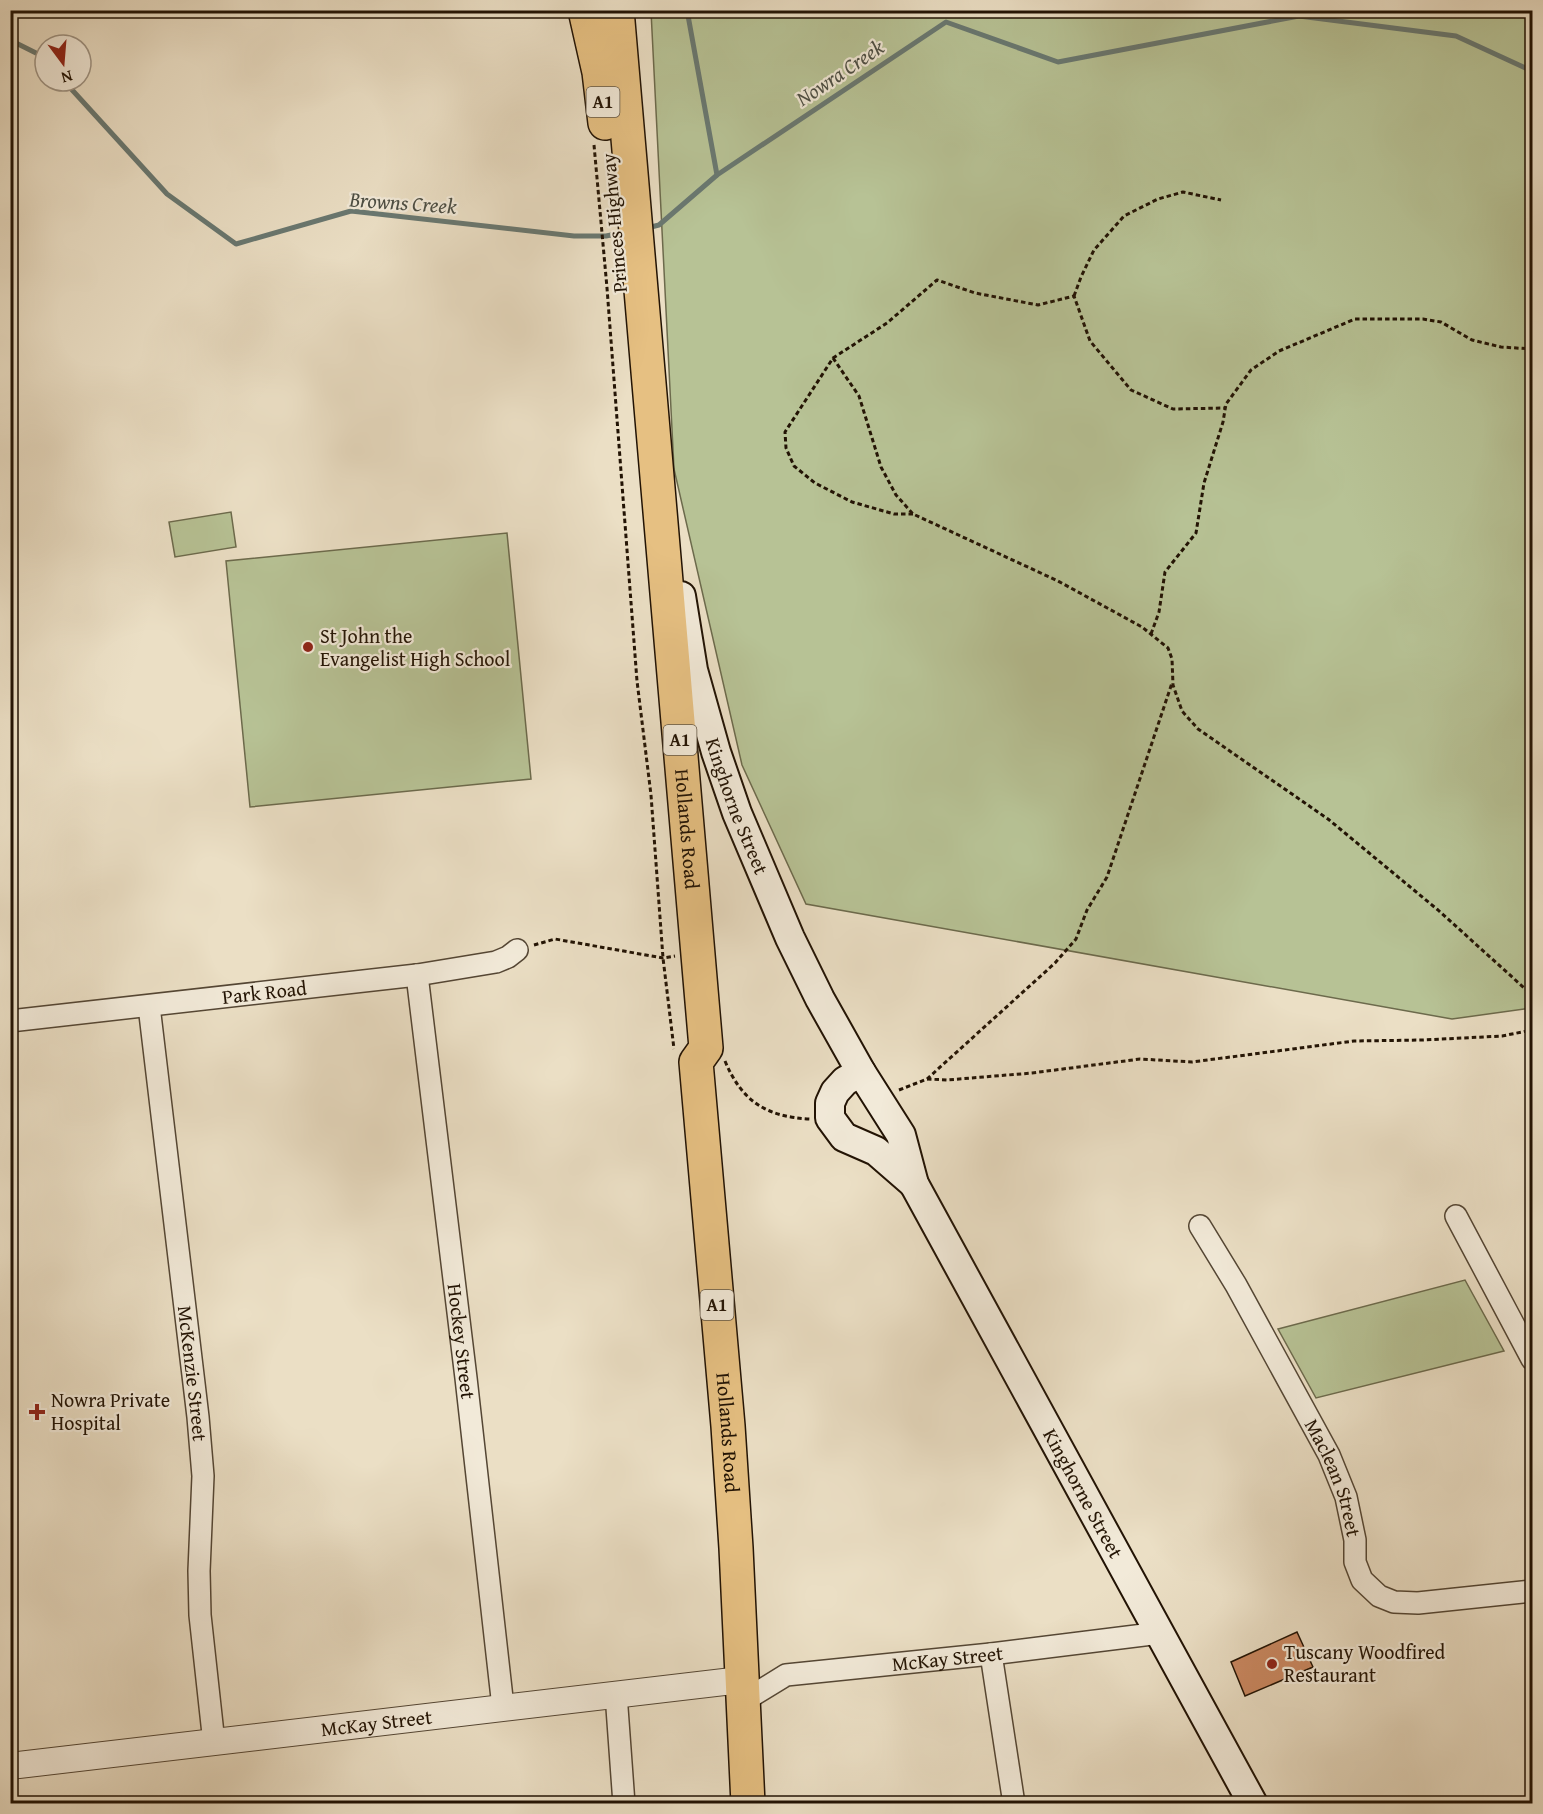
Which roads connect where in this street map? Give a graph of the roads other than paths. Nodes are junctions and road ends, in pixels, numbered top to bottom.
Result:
1 (585, 10) edge
2 (617, 10) edge
3 (615, 195) junction
4 (642, 426) junction
5 (517, 950) road end
6 (417, 975) junction
7 (149, 1006) junction
8 (10, 1021) edge
9 (861, 1072) junction
10 (914, 1184) junction
11 (1456, 1216) dead end
12 (1200, 1226) dead end
13 (1533, 1359) edge
14 (1533, 1591) edge
15 (1160, 1633) junction
16 (991, 1654) junction
17 (742, 1691) junction
18 (616, 1694) junction
19 (503, 1707) junction
20 (214, 1743) junction
21 (10, 1766) edge
22 (624, 1803) edge
23 (748, 1803) edge
24 (1014, 1803) edge
25 (1253, 1803) edge

1 - 3 highway, Princes Highway / A1
2 - 3 highway, Princes Highway / A1
3 - 4 highway, Princes Highway / A1
4 - 9 main road, Kinghorne Street
4 - 17 highway, Hollands Road / A1
5 - 6 street, Park Road
6 - 7 street, Park Road
6 - 19 street, Hockey Street
7 - 8 street, Park Road
7 - 20 street, McKenzie Street
9 - 10 main road, Kinghorne Street
9 - 10 main road, Kinghorne Street
10 - 15 main road, Kinghorne Street
11 - 13 street
12 - 14 street, Maclean Street
15 - 16 street, McKay Street
15 - 25 main road, Kinghorne Street
16 - 17 street, McKay Street
16 - 24 street
17 - 18 street, McKay Street
17 - 23 highway, Hollands Road / A1
18 - 19 street, McKay Street
18 - 22 street
19 - 20 street, McKay Street
20 - 21 street, McKay Street

